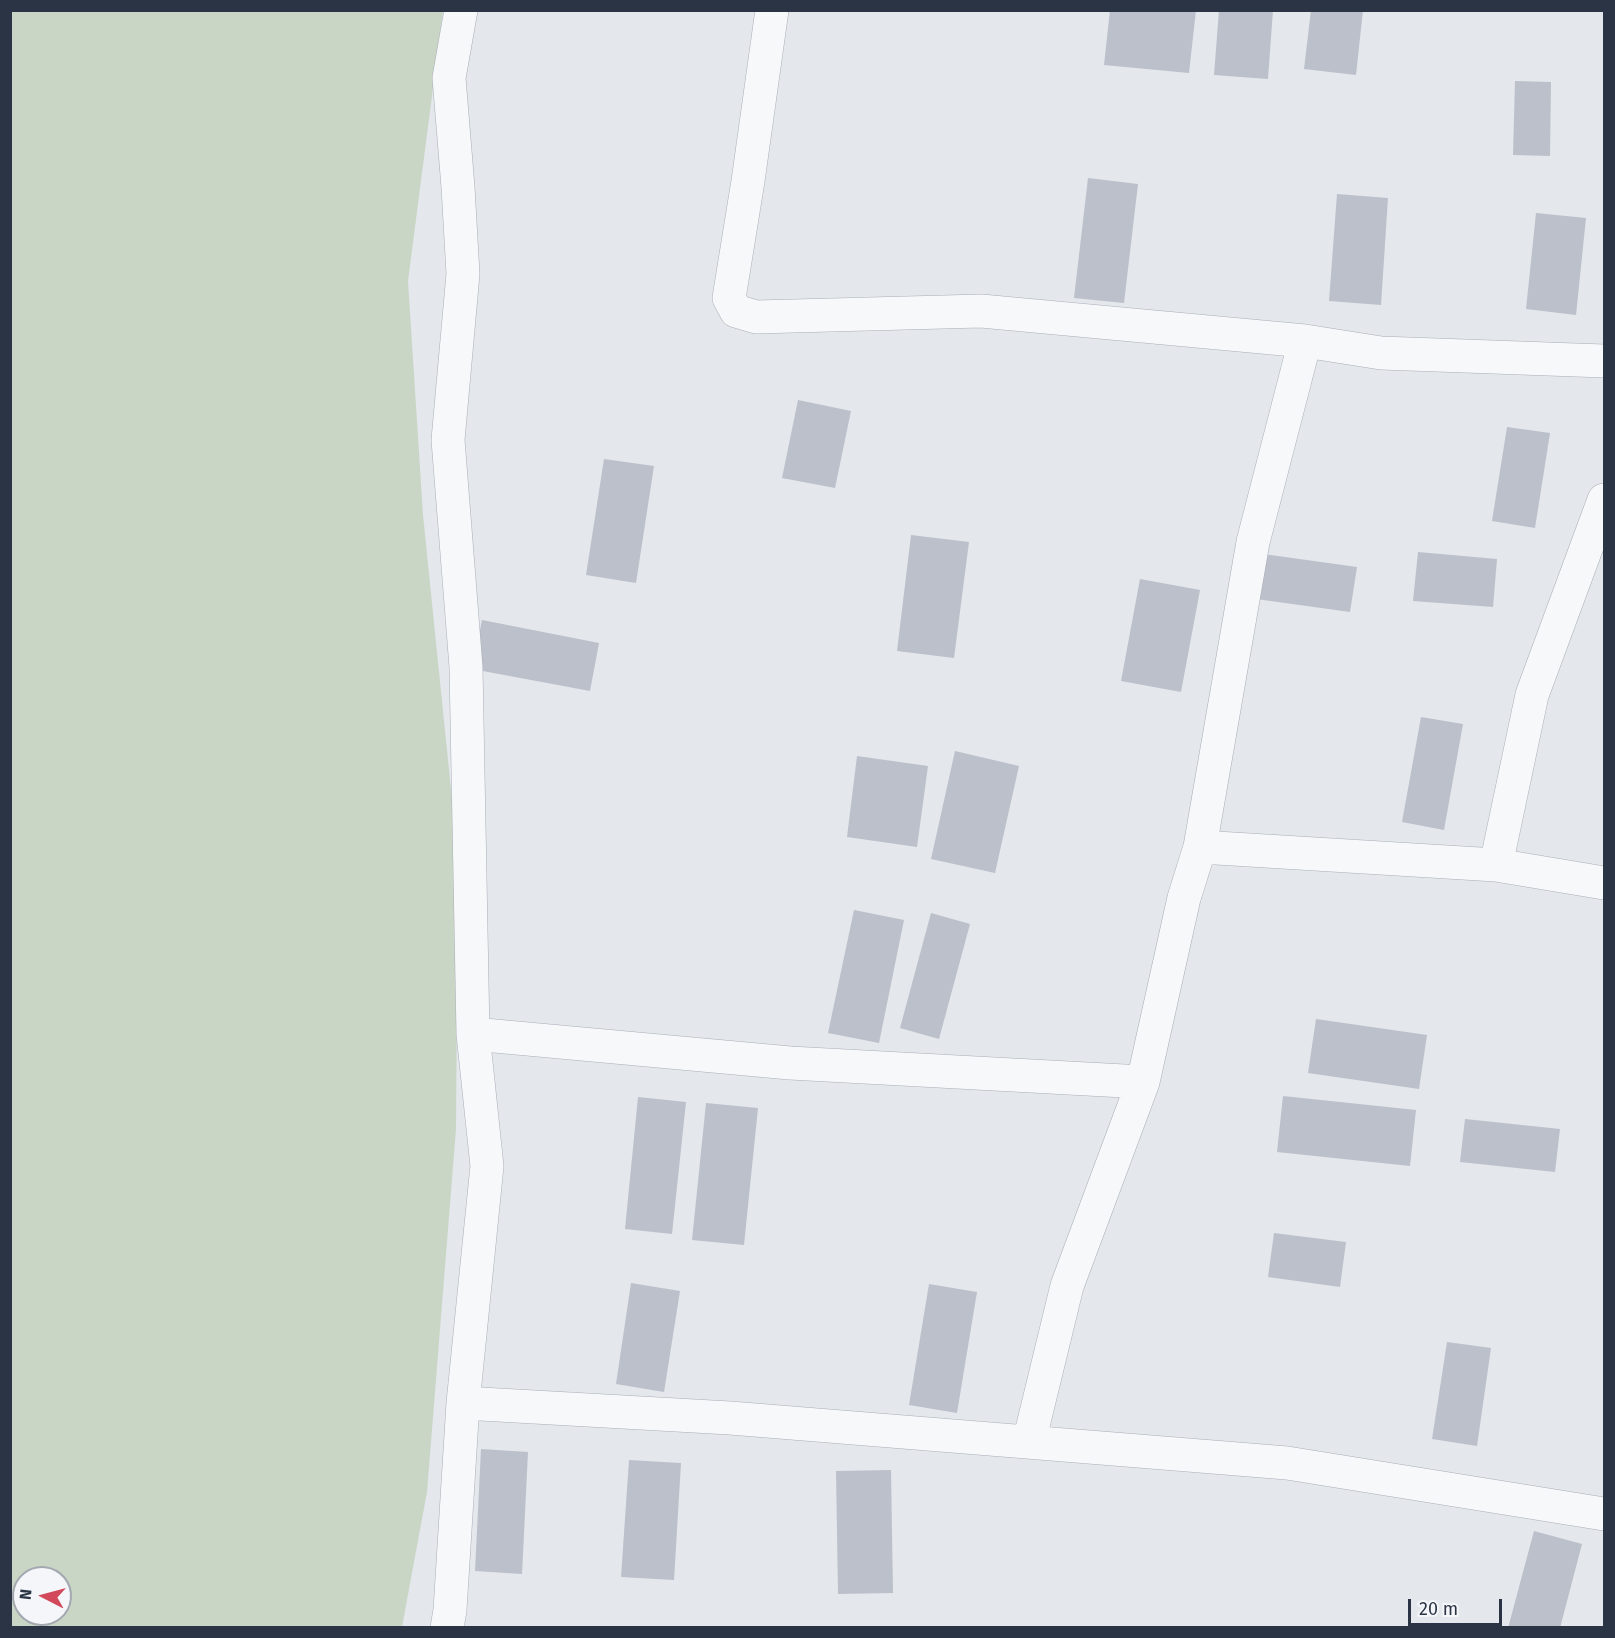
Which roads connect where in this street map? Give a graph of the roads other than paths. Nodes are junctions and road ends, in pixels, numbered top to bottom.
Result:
1 (461, 10) edge
2 (772, 10) edge
3 (1305, 341) junction
4 (1605, 361) edge
5 (1605, 500) edge
6 (1200, 847) junction
7 (1496, 865) junction
8 (1605, 883) edge
9 (474, 1034) junction
10 (1143, 1082) junction
11 (463, 1403) junction
12 (1029, 1442) junction
13 (1605, 1514) edge
14 (447, 1628) edge

1 - 9 street
2 - 3 street
3 - 4 street
3 - 6 street
5 - 7 street
6 - 7 street
6 - 10 street
7 - 8 street
9 - 10 street
9 - 11 street
10 - 12 street
11 - 12 street
11 - 14 street
12 - 13 street

